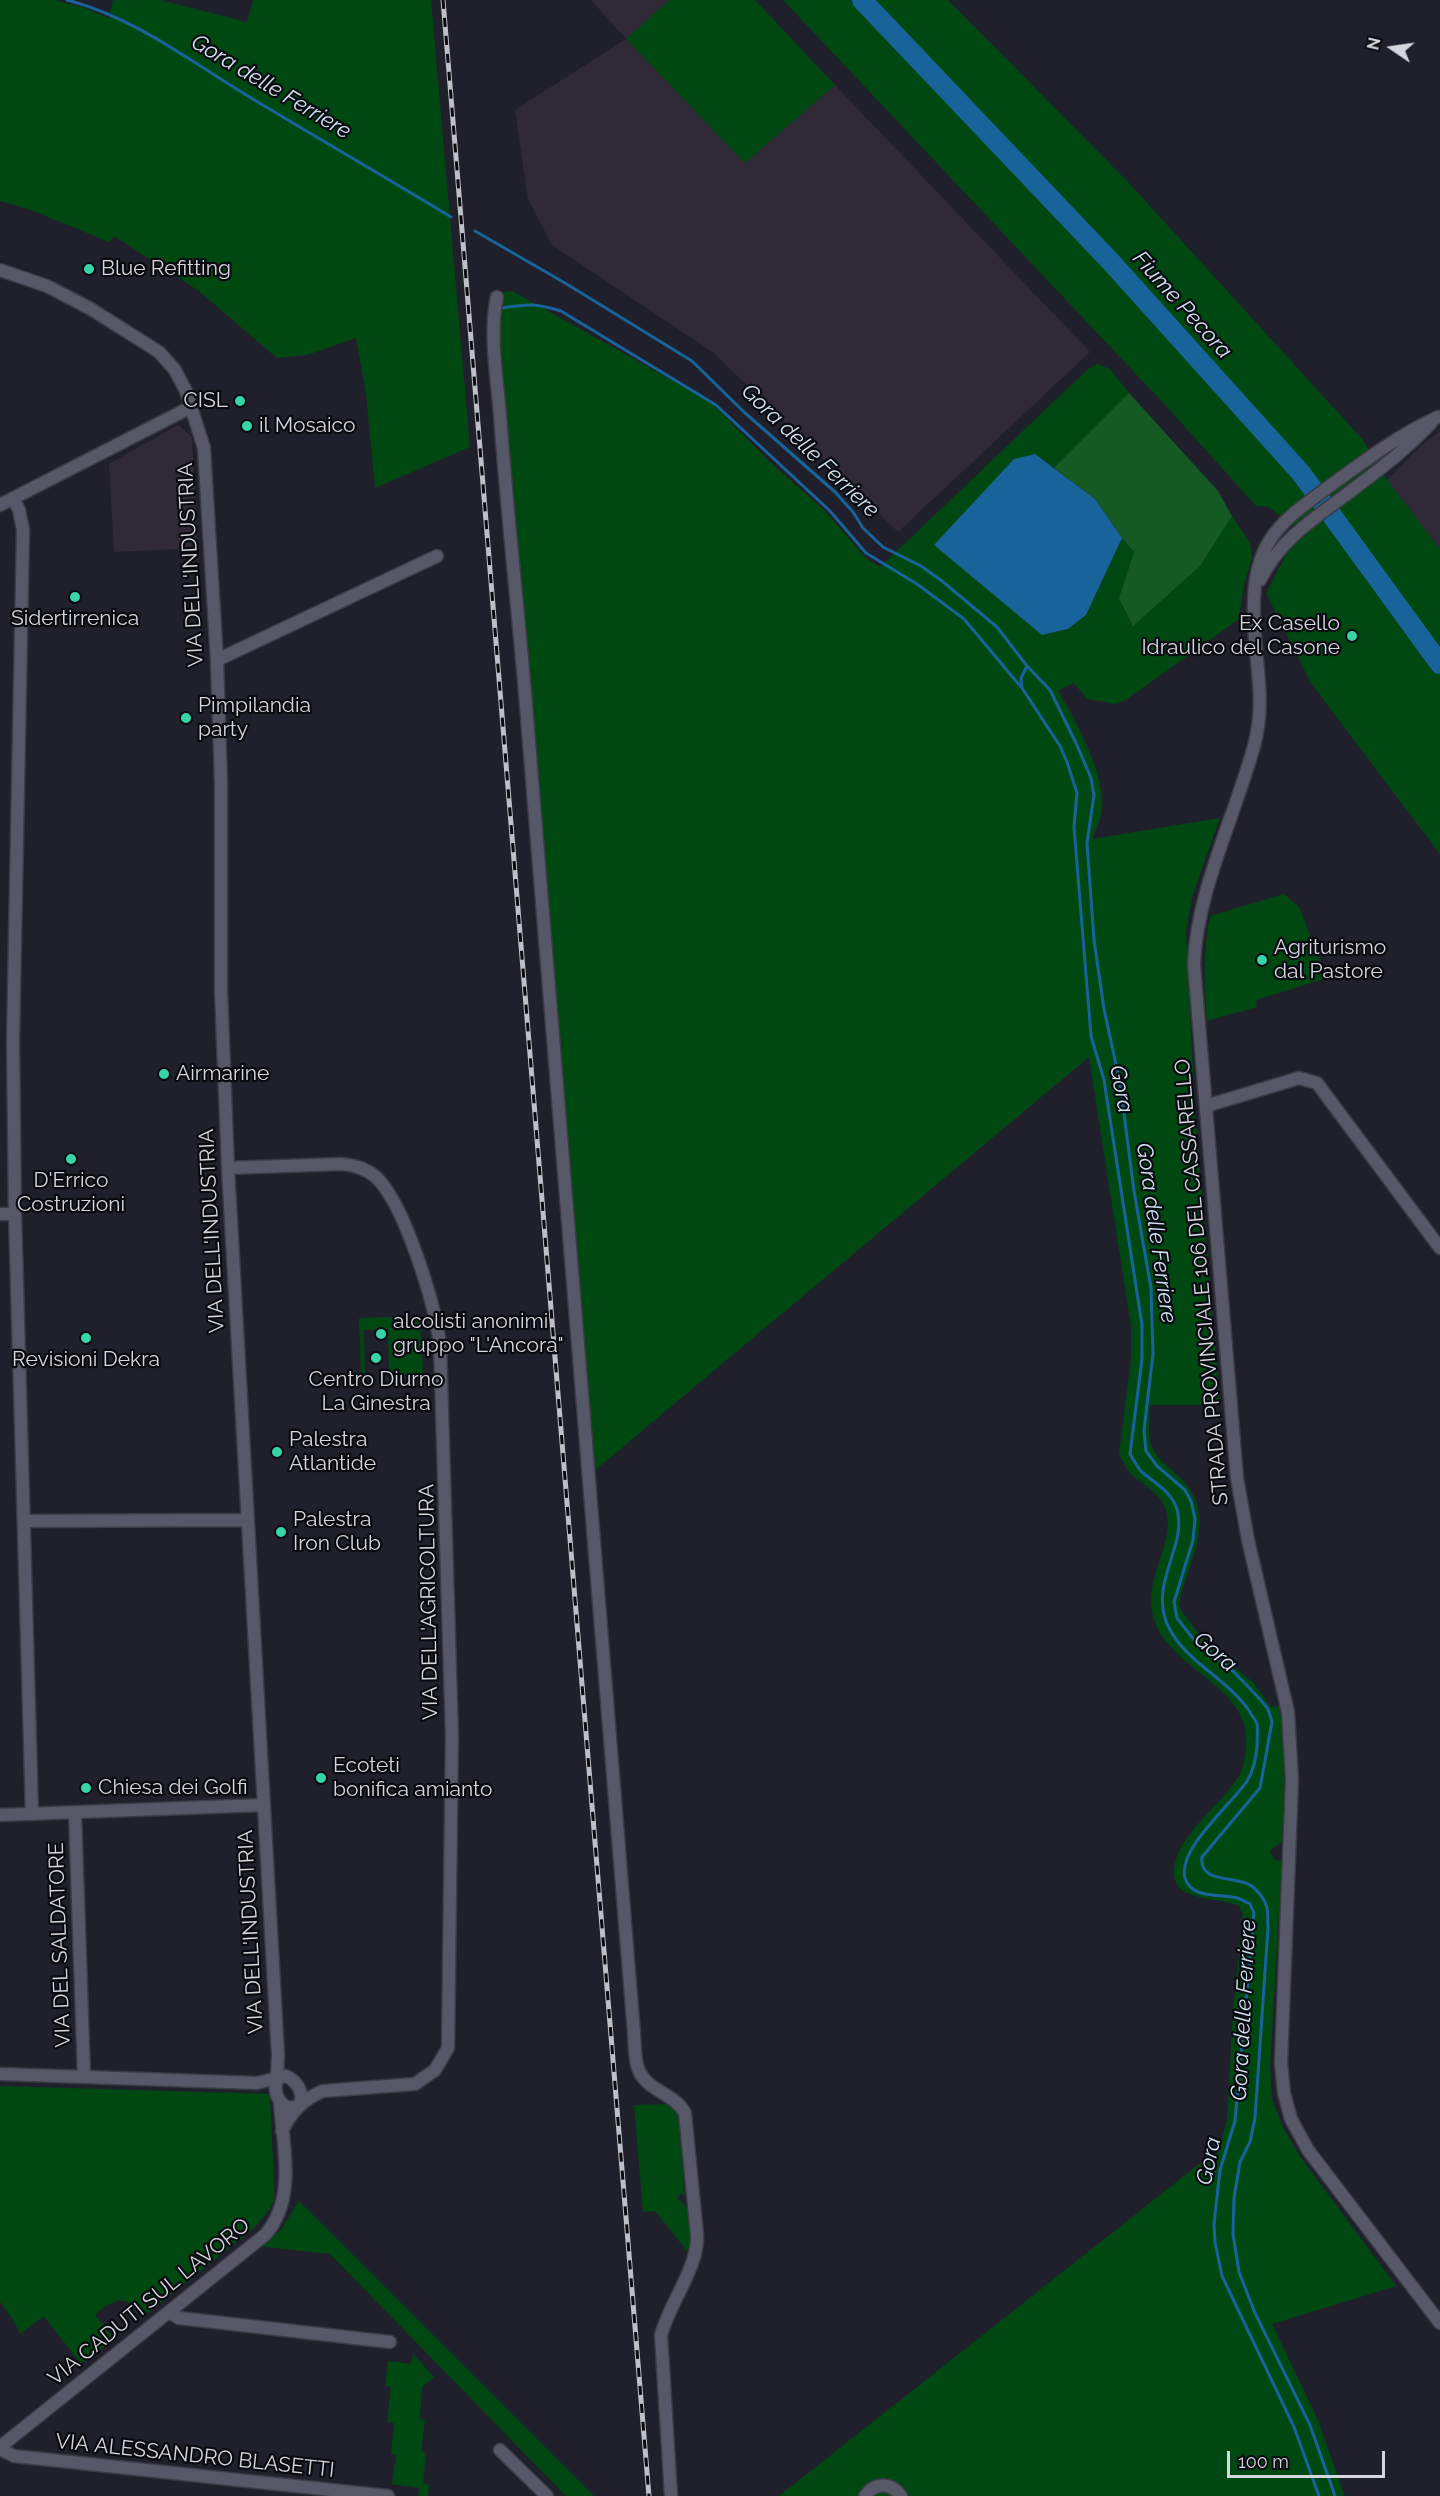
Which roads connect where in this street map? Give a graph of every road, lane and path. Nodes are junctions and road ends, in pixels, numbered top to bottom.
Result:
1 (0, 270) edge
2 (496, 297) dead end
3 (191, 407) junction
4 (1439, 416) edge
5 (13, 498) junction
6 (0, 505) edge
7 (437, 556) dead end
8 (1255, 589) junction
9 (217, 660) junction
10 (1206, 1106) junction
11 (228, 1168) junction
12 (0, 1214) edge
13 (15, 1214) junction
14 (1440, 1248) edge
15 (246, 1520) junction
16 (24, 1521) junction
17 (263, 1805) junction
18 (75, 1813) junction
19 (33, 1814) junction
20 (0, 1815) edge
21 (278, 2055) junction
22 (0, 2074) edge
23 (84, 2076) junction
24 (277, 2078) junction
25 (293, 2080) junction
26 (256, 2083) junction
27 (323, 2091) junction
28 (278, 2097) junction
29 (300, 2104) junction
30 (282, 2131) junction
31 (169, 2312) junction
32 (1440, 2323) edge
33 (390, 2342) dead end
34 (0, 2448) edge
35 (500, 2450) dead end
36 (388, 2496) edge
37 (547, 2496) edge
38 (671, 2496) edge
39 (865, 2496) edge
40 (901, 2496) edge

1 - 3 street, VIA DELL'INDUSTRIA
2 - 38 street
3 - 5 street
3 - 9 street, VIA DELL'INDUSTRIA
4 - 8 street, STRADA PROVINCIALE 106 DEL CASSARELLO
4 - 8 street, STRADA PROVINCIALE 106 DEL CASSARELLO
5 - 6 street
5 - 13 street
7 - 9 street
8 - 10 street, STRADA PROVINCIALE 106 DEL CASSARELLO
9 - 11 street, VIA DELL'INDUSTRIA
10 - 14 street
10 - 32 street, STRADA PROVINCIALE 106 DEL CASSARELLO
11 - 15 street, VIA DELL'INDUSTRIA
11 - 27 street, VIA DELL'AGRICOLTURA
12 - 13 street
13 - 16 street
15 - 16 street
15 - 17 street, VIA DELL'INDUSTRIA
16 - 19 street
17 - 18 street
17 - 21 street, VIA DELL'INDUSTRIA
18 - 19 street
18 - 23 street, VIA DEL SALDATORE
19 - 20 street
21 - 24 street, VIA DELL'INDUSTRIA
21 - 25 street, VIA DELL'INDUSTRIA
22 - 23 street
23 - 26 street
24 - 25 street
24 - 26 street
24 - 28 street, VIA CADUTI SUL LAVORO
25 - 27 street, VIA DELL'AGRICOLTURA
25 - 29 street
26 - 28 street
27 - 29 street, VIA DELL'AGRICOLTURA
28 - 29 street
28 - 30 street, VIA CADUTI SUL LAVORO
29 - 30 street
30 - 31 street, VIA CADUTI SUL LAVORO
31 - 33 street
31 - 34 street, VIA CADUTI SUL LAVORO
34 - 36 street, VIA ALESSANDRO BLASETTI
35 - 37 street
39 - 40 street

